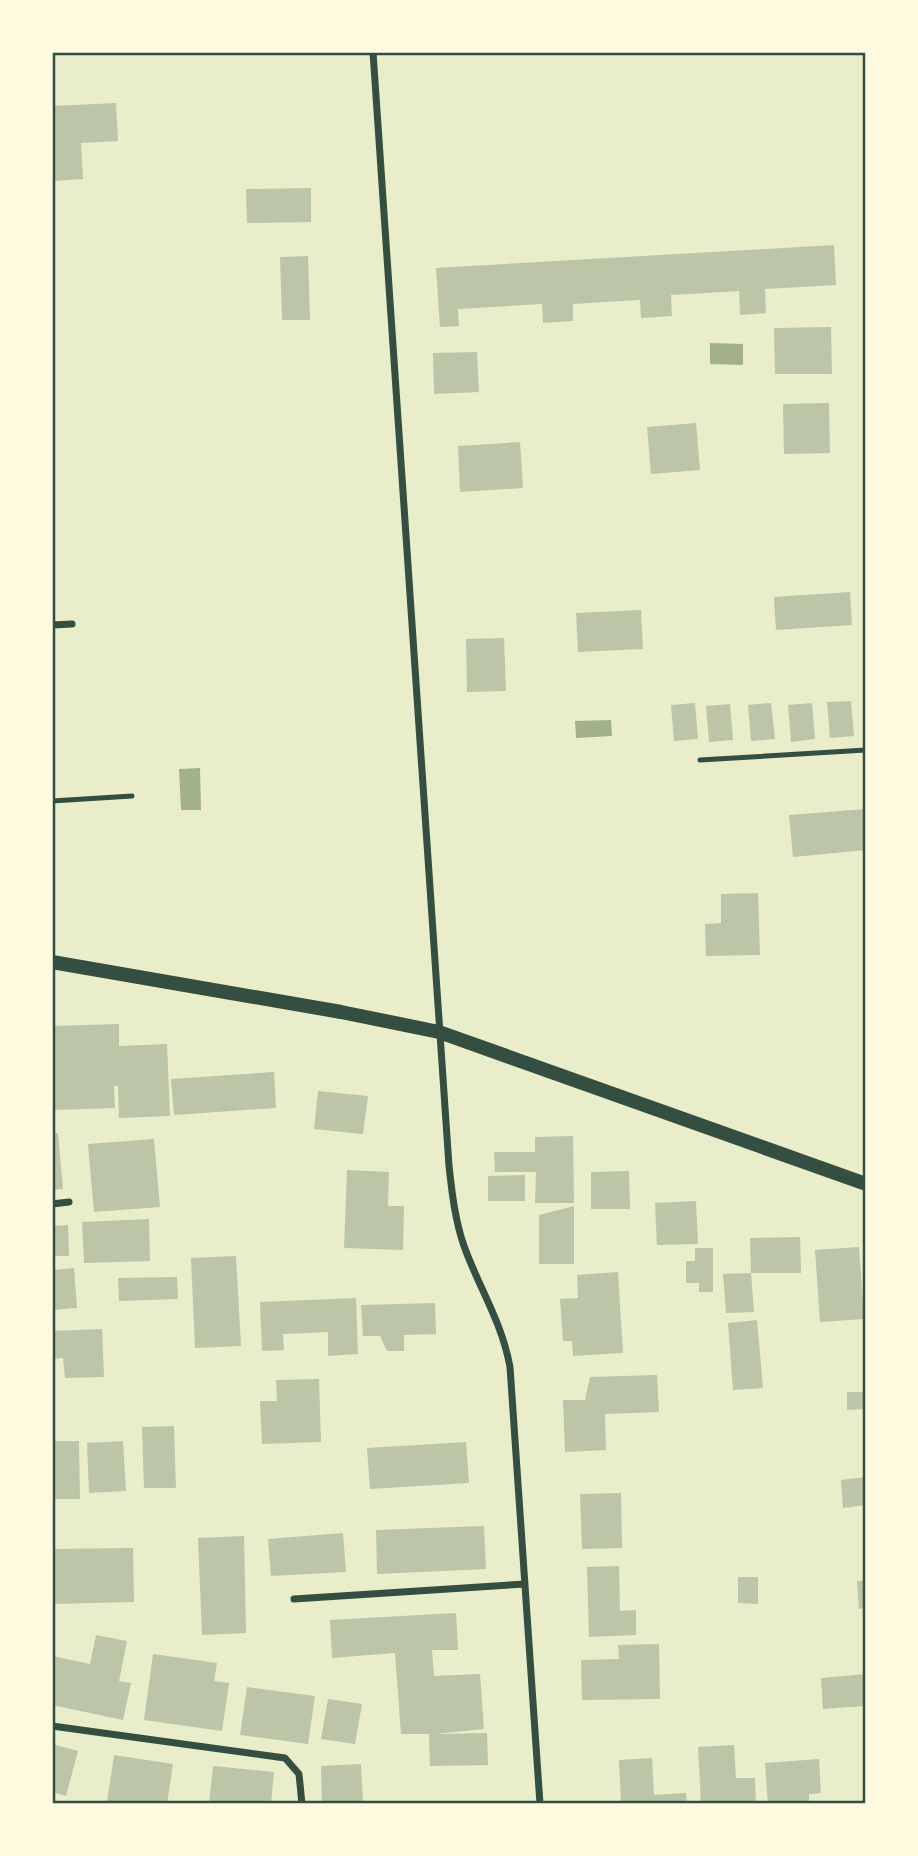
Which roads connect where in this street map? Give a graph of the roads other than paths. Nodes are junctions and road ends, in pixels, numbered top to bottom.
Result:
1 (373, 52) edge
2 (72, 624) dead end
3 (52, 625) edge
4 (866, 750) edge
5 (701, 760) dead end
6 (132, 796) dead end
7 (52, 801) edge
8 (52, 962) edge
9 (439, 1032) junction
10 (866, 1184) edge
11 (69, 1202) dead end
12 (52, 1204) edge
13 (525, 1584) junction
14 (294, 1599) dead end
15 (52, 1726) edge
16 (302, 1804) edge
17 (540, 1804) edge

1 - 9 street
2 - 3 street
4 - 5 lane
6 - 7 lane
8 - 9 main road
9 - 10 main road
9 - 13 street
11 - 12 street
13 - 14 street
13 - 17 street
15 - 16 street

